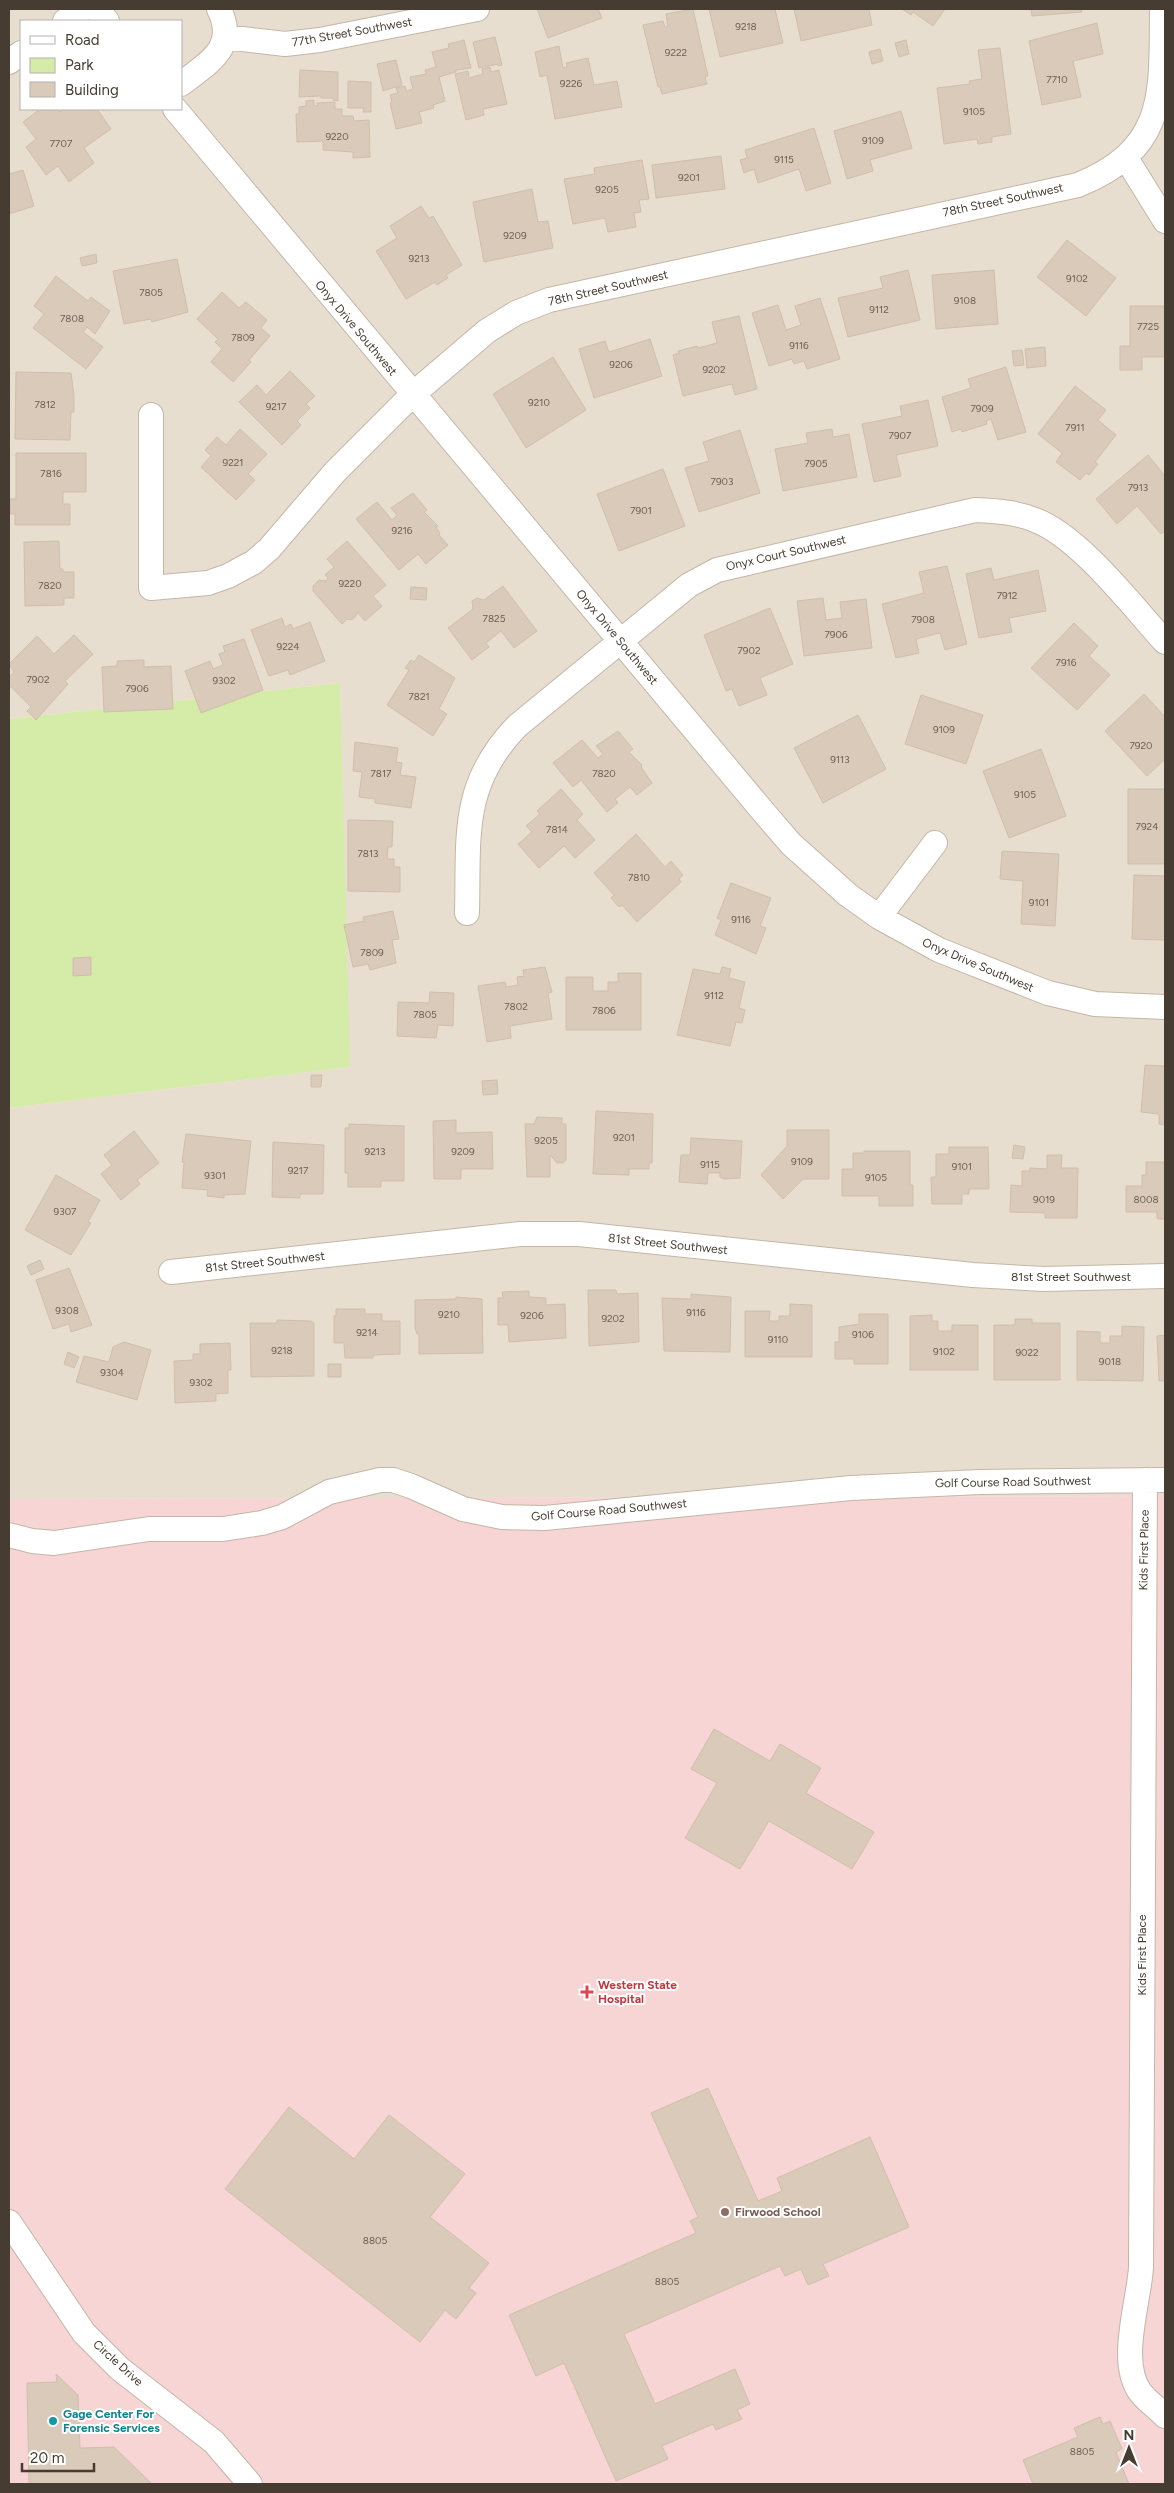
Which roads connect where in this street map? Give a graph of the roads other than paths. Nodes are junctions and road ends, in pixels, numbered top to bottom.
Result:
1 (83, 9) edge
2 (97, 9) edge
3 (219, 9) edge
4 (477, 9) edge
5 (1162, 9) edge
6 (66, 20) edge
7 (105, 20) edge
8 (226, 37) junction
9 (20, 54) edge
10 (9, 62) edge
11 (182, 83) edge
12 (176, 110) edge
13 (1126, 158) junction
14 (1165, 221) edge
15 (412, 395) junction
16 (152, 415) dead end
17 (620, 641) junction
18 (1165, 642) edge
19 (935, 843) dead end
20 (467, 913) dead end
21 (879, 917) junction
22 (1165, 1007) edge
23 (171, 1272) dead end
24 (1165, 1276) edge
25 (1155, 1480) edge
26 (9, 1535) edge
27 (9, 2222) edge
28 (1165, 2416) edge
29 (250, 2484) edge

1 - 6 street
2 - 7 street
3 - 8 street
4 - 8 street, 77th Street Southwest
5 - 13 street, 78th Street Southwest
8 - 11 street
9 - 10 street
12 - 15 street, Onyx Drive Southwest
13 - 14 street
13 - 15 street, 78th Street Southwest
15 - 16 street, 78th Street Southwest
15 - 17 street, Onyx Drive Southwest
17 - 18 street, Onyx Court Southwest
17 - 20 street, Onyx Court Southwest
17 - 21 street, Onyx Drive Southwest
19 - 21 street
21 - 22 street, Onyx Drive Southwest
23 - 24 street, 81st Street Southwest
25 - 26 street, Golf Course Road Southwest
25 - 28 street, Kids First Place
27 - 29 street, Circle Drive

